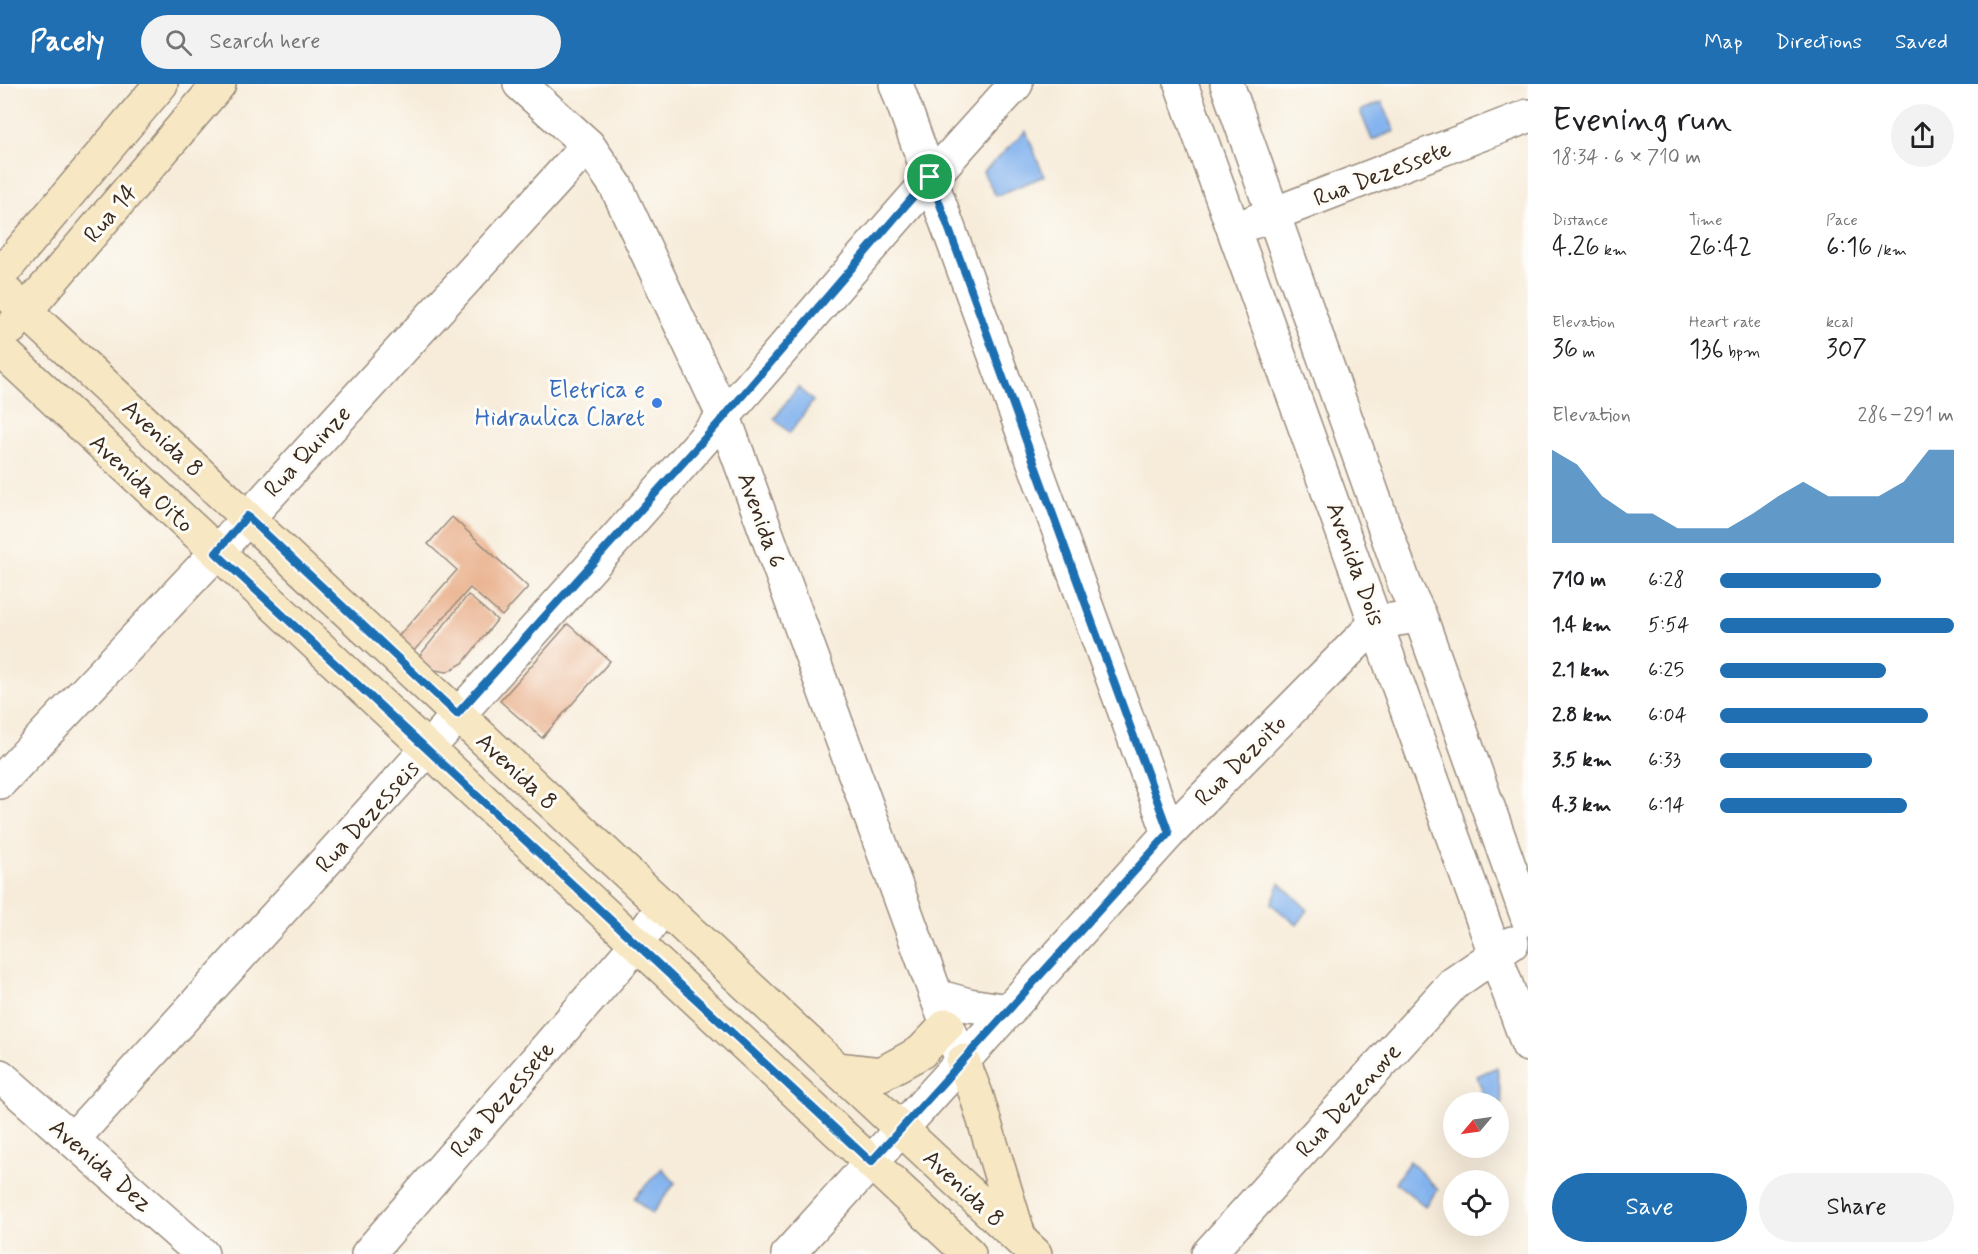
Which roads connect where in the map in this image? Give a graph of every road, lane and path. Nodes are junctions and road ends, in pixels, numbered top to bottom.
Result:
1 (161, 84) edge
2 (219, 84) edge
3 (520, 84) edge
4 (896, 84) edge
5 (1016, 84) edge
6 (1181, 84) edge
7 (1227, 84) edge
8 (1528, 116) edge
9 (588, 145) junction
10 (930, 177) junction
11 (1273, 214) junction
12 (1234, 228) junction
13 (0, 275) edge
14 (0, 287) edge
15 (26, 312) junction
16 (0, 340) edge
17 (0, 349) edge
18 (724, 417) junction
19 (247, 516) junction
20 (216, 553) junction
21 (1399, 564) junction
22 (1360, 577) junction
23 (1420, 616) junction
24 (1377, 622) junction
25 (457, 714) junction
26 (428, 749) junction
27 (0, 782) edge
28 (1169, 833) junction
29 (663, 906) junction
30 (1528, 919) edge
31 (1528, 932) edge
32 (637, 944) junction
33 (1496, 955) junction
34 (942, 1011) junction
35 (1009, 1011) junction
36 (1528, 1045) edge
37 (963, 1061) junction
38 (837, 1069) junction
39 (0, 1076) edge
40 (902, 1130) junction
41 (72, 1140) junction
42 (871, 1162) junction
43 (1028, 1247) edge
44 (202, 1254) edge
45 (368, 1254) edge
46 (788, 1254) edge
47 (969, 1254) edge
48 (1208, 1254) edge

1 - 13 street, Rua 14
2 - 15 street, Rua 14
3 - 9 street, Avenida 6
4 - 10 street
5 - 10 street, Rua Dezesseis
6 - 12 street, Avenida Dois
7 - 11 street, Avenida Dois
8 - 11 street, Rua Dezessete
9 - 18 street, Avenida 6
9 - 19 street, Rua Quinze
10 - 18 street, Rua Dezesseis
10 - 28 street
11 - 12 street, Rua Dezessete
11 - 21 street, Avenida Dois
12 - 22 street, Avenida Dois
14 - 15 street, Avenida 8
15 - 16 street, Rua 14
15 - 19 street, Avenida 8
17 - 20 street, Avenida Oito
18 - 25 street, Rua Dezesseis
18 - 34 street, Avenida 6
19 - 20 street, Rua Quinze
19 - 25 street, Avenida 8
20 - 26 street, Avenida Oito
20 - 27 street, Rua Quinze
21 - 22 street
21 - 23 street, Avenida Dois
22 - 24 street, Avenida Dois
23 - 24 street
23 - 30 street, Avenida Dois
24 - 28 street, Rua Dezoito
24 - 33 street, Avenida Dois
25 - 26 street, Rua Dezesseis
25 - 29 street, Avenida 8
26 - 32 street, Avenida Oito
26 - 41 street, Rua Dezesseis
28 - 35 street, Rua Dezoito
29 - 32 street, Rua Dezessete
29 - 38 street, Avenida 8
31 - 33 street, Rua Dezenove
32 - 42 street, Avenida Oito
32 - 45 street, Rua Dezessete
33 - 36 street, Avenida Dois
33 - 48 street, Rua Dezenove
34 - 35 street
34 - 37 street, Avenida 6
34 - 38 street
35 - 37 street, Rua Dezoito
37 - 40 street, Rua Dezoito
37 - 43 street
38 - 40 street, Avenida 8
39 - 41 street, Avenida Dez
40 - 42 street, Rua Dezoito
40 - 43 street, Avenida 8
41 - 44 street, Avenida Dez
42 - 46 street, Rua Dezoito
42 - 47 street, Avenida Oito

